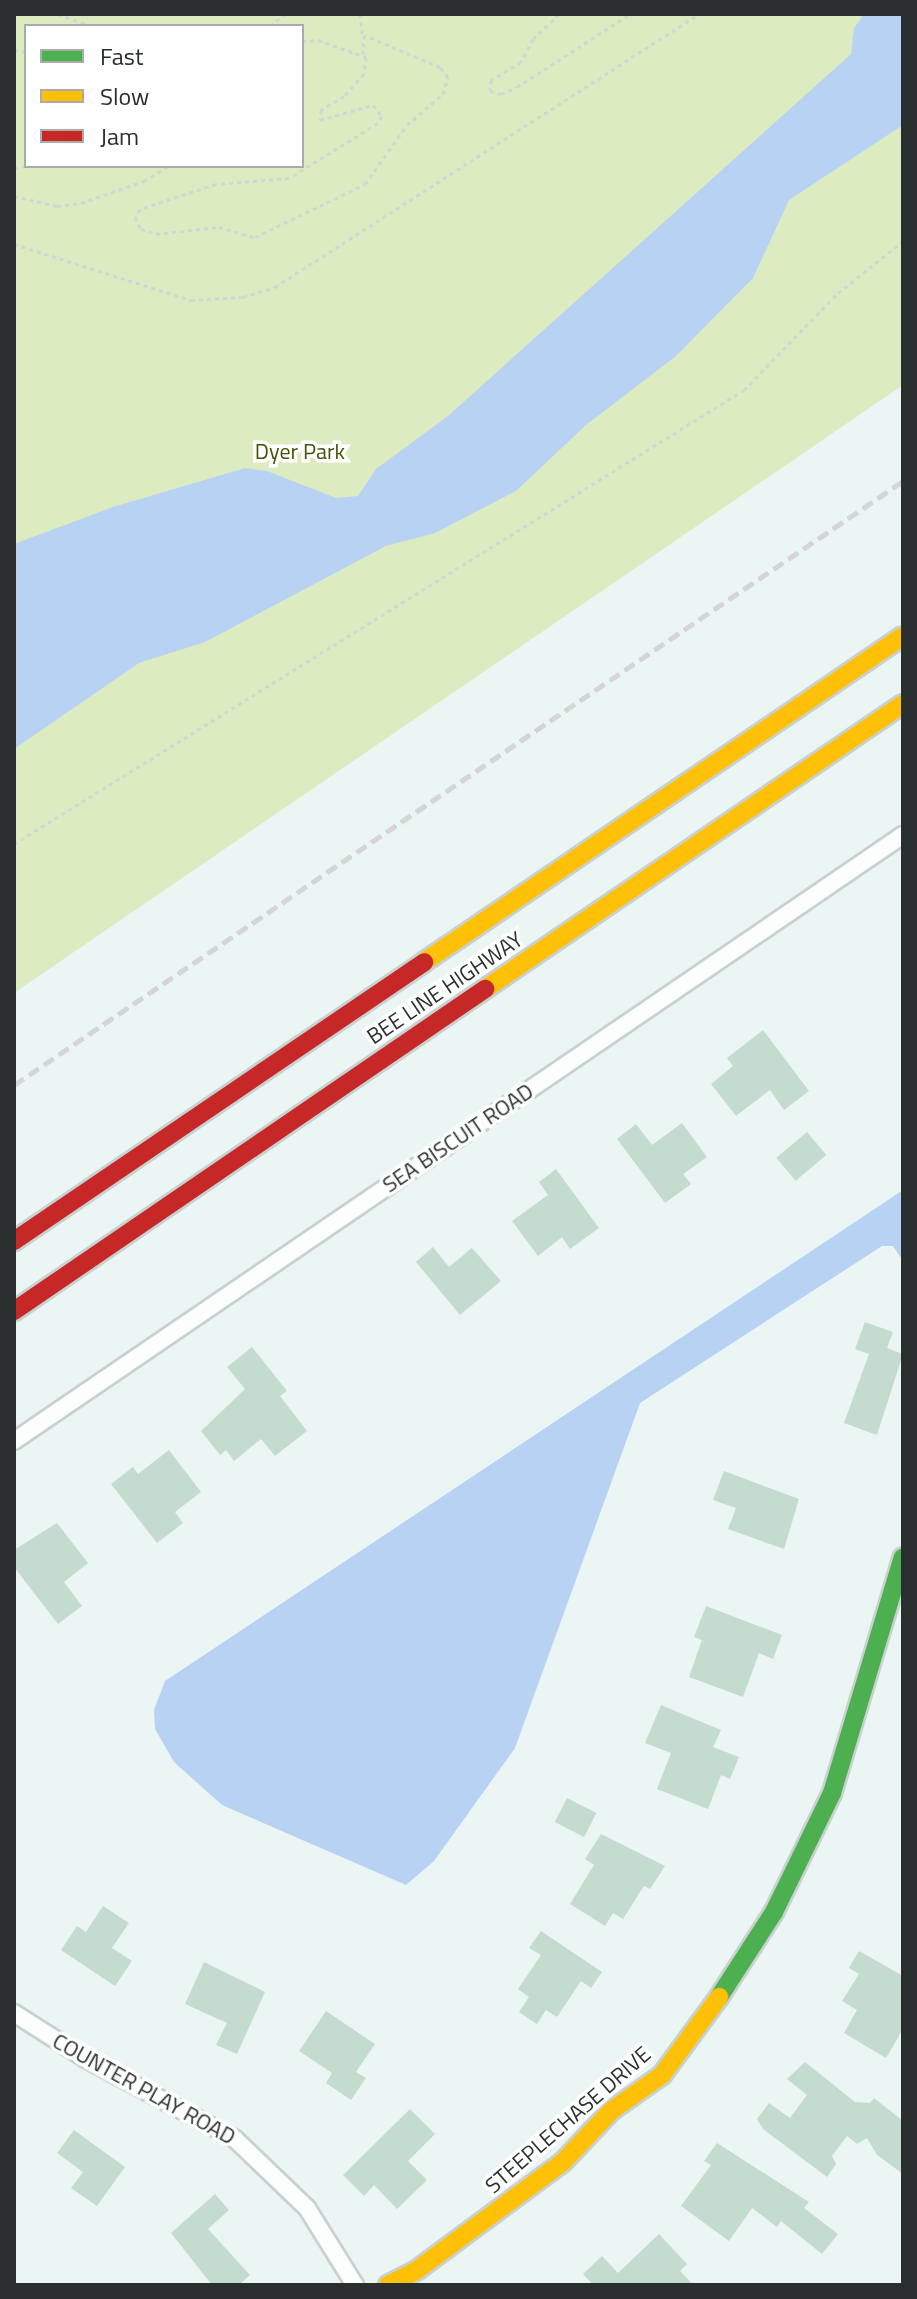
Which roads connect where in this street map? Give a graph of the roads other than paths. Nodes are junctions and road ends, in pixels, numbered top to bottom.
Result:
1 (903, 636) edge
2 (903, 704) edge
3 (903, 835) edge
4 (14, 1241) edge
5 (14, 1311) edge
6 (14, 1441) edge
7 (903, 1557) edge
8 (14, 2013) edge
9 (355, 2285) edge
10 (388, 2285) edge

1 - 4 main road, BEE LINE HIGHWAY
2 - 5 main road, BEE LINE HIGHWAY
3 - 6 street, SEA BISCUIT ROAD
7 - 10 main road, STEEPLECHASE DRIVE
8 - 9 street, COUNTER PLAY ROAD

